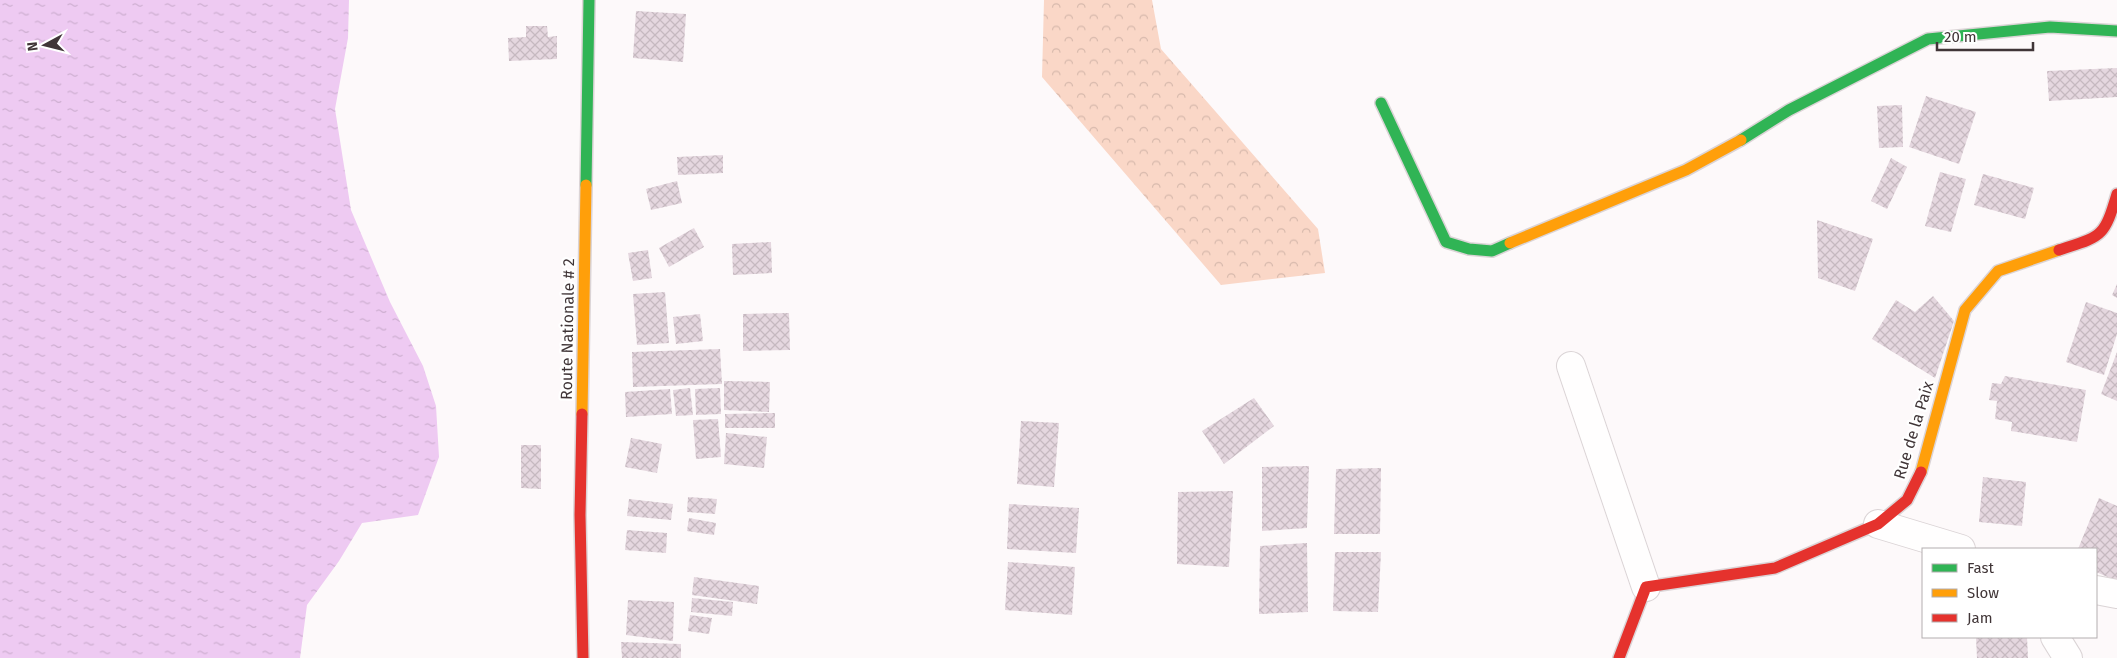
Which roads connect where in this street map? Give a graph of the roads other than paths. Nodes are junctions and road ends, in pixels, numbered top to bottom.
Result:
1 (589, 0) edge
2 (2117, 31) edge
3 (1381, 103) dead end
4 (2117, 194) edge
5 (1571, 366) dead end
6 (1878, 524) junction
7 (1958, 548) edge
8 (1646, 587) junction
9 (2097, 590) edge
10 (2117, 594) edge
11 (2056, 638) edge
12 (583, 658) edge
13 (1619, 658) edge
14 (2068, 658) edge

1 - 12 street, Route Nationale # 2
2 - 3 street
4 - 6 street, Rue de la Paix
5 - 8 street
6 - 7 street
6 - 8 street, Rue de la Paix
8 - 13 street
9 - 10 street
11 - 14 street

